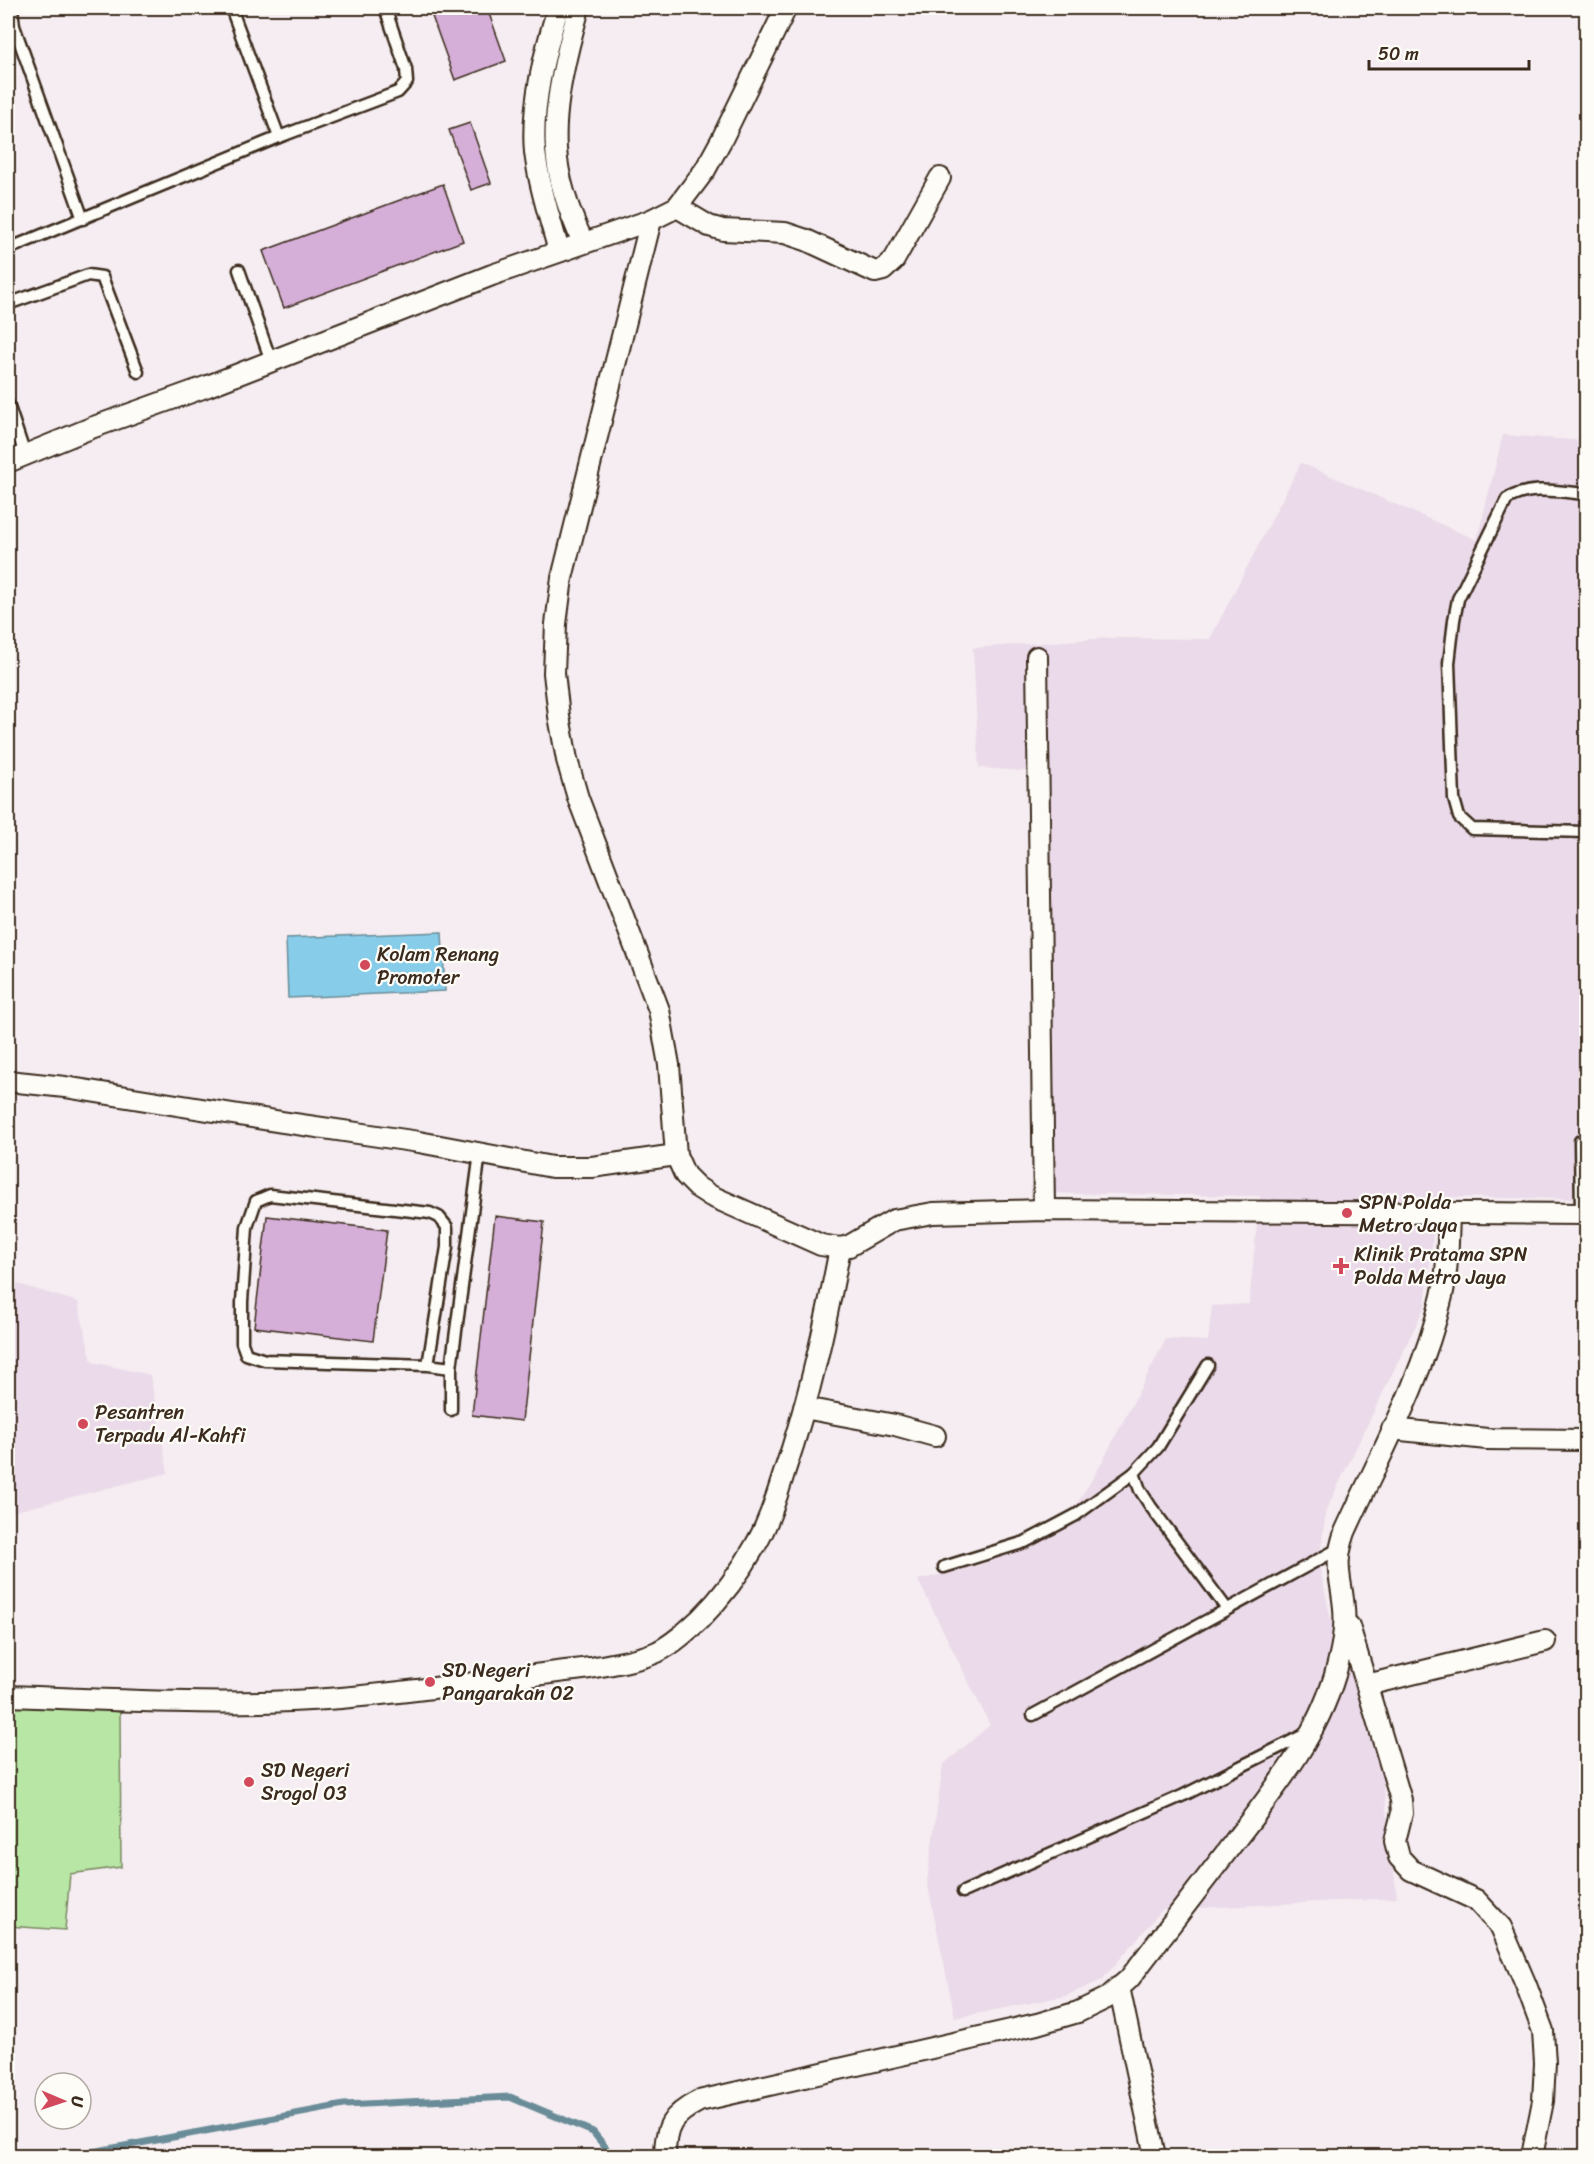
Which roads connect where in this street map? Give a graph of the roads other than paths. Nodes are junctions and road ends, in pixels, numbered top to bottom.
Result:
1 (12, 8) edge
2 (231, 8) edge
3 (385, 8) edge
4 (558, 8) edge
5 (579, 8) edge
6 (786, 8) edge
7 (279, 137) junction
8 (940, 178) dead end
9 (677, 207) junction
10 (83, 219) junction
11 (651, 220) junction
12 (583, 242) junction
13 (8, 249) edge
14 (559, 251) junction
15 (238, 270) dead end
16 (8, 304) edge
17 (271, 361) junction
18 (138, 372) dead end
19 (8, 404) edge
20 (16, 458) edge
21 (1587, 494) edge
22 (1037, 657) dead end
23 (1587, 832) edge
24 (8, 1081) edge
25 (1580, 1141) dead end
26 (480, 1153) junction
27 (676, 1155) junction
28 (1044, 1210) junction
29 (1449, 1214) junction
30 (1584, 1214) edge
31 (840, 1248) junction
32 (428, 1365) junction
33 (1208, 1365) dead end
34 (451, 1368) junction
35 (804, 1408) junction
36 (451, 1410) dead end
37 (1392, 1429) junction
38 (935, 1436) dead end
39 (1587, 1440) edge
40 (1134, 1473) junction
41 (1340, 1548) junction
42 (945, 1567) dead end
43 (1227, 1609) junction
44 (1344, 1609) junction
45 (1545, 1641) dead end
46 (1367, 1685) junction
47 (8, 1696) edge
48 (1033, 1715) dead end
49 (1312, 1731) junction
50 (963, 1892) dead end
51 (1119, 1988) junction
52 (665, 2157) edge
53 (1155, 2157) edge
54 (1530, 2157) edge

1 - 10 lane
2 - 7 lane
3 - 7 lane
4 - 14 street
5 - 12 street
6 - 9 street
7 - 10 lane
8 - 9 street
9 - 11 street
10 - 13 lane
11 - 12 street
11 - 27 street
12 - 14 street
14 - 17 street
15 - 17 lane
16 - 18 lane
17 - 20 street
19 - 20 lane
21 - 23 lane
22 - 28 street
24 - 26 street
25 - 30 lane
26 - 27 street
26 - 34 lane
27 - 31 street
28 - 29 street
28 - 31 street
29 - 30 street
29 - 37 street
31 - 35 street
32 - 32 lane
32 - 34 lane
33 - 40 lane
34 - 36 lane
35 - 38 street
35 - 47 street
37 - 39 street
37 - 41 street
40 - 42 lane
40 - 43 lane
41 - 43 lane
41 - 44 street
43 - 48 lane
44 - 46 street
44 - 49 street
45 - 46 street
46 - 54 street
49 - 50 lane
49 - 51 street
51 - 52 street
51 - 53 street

